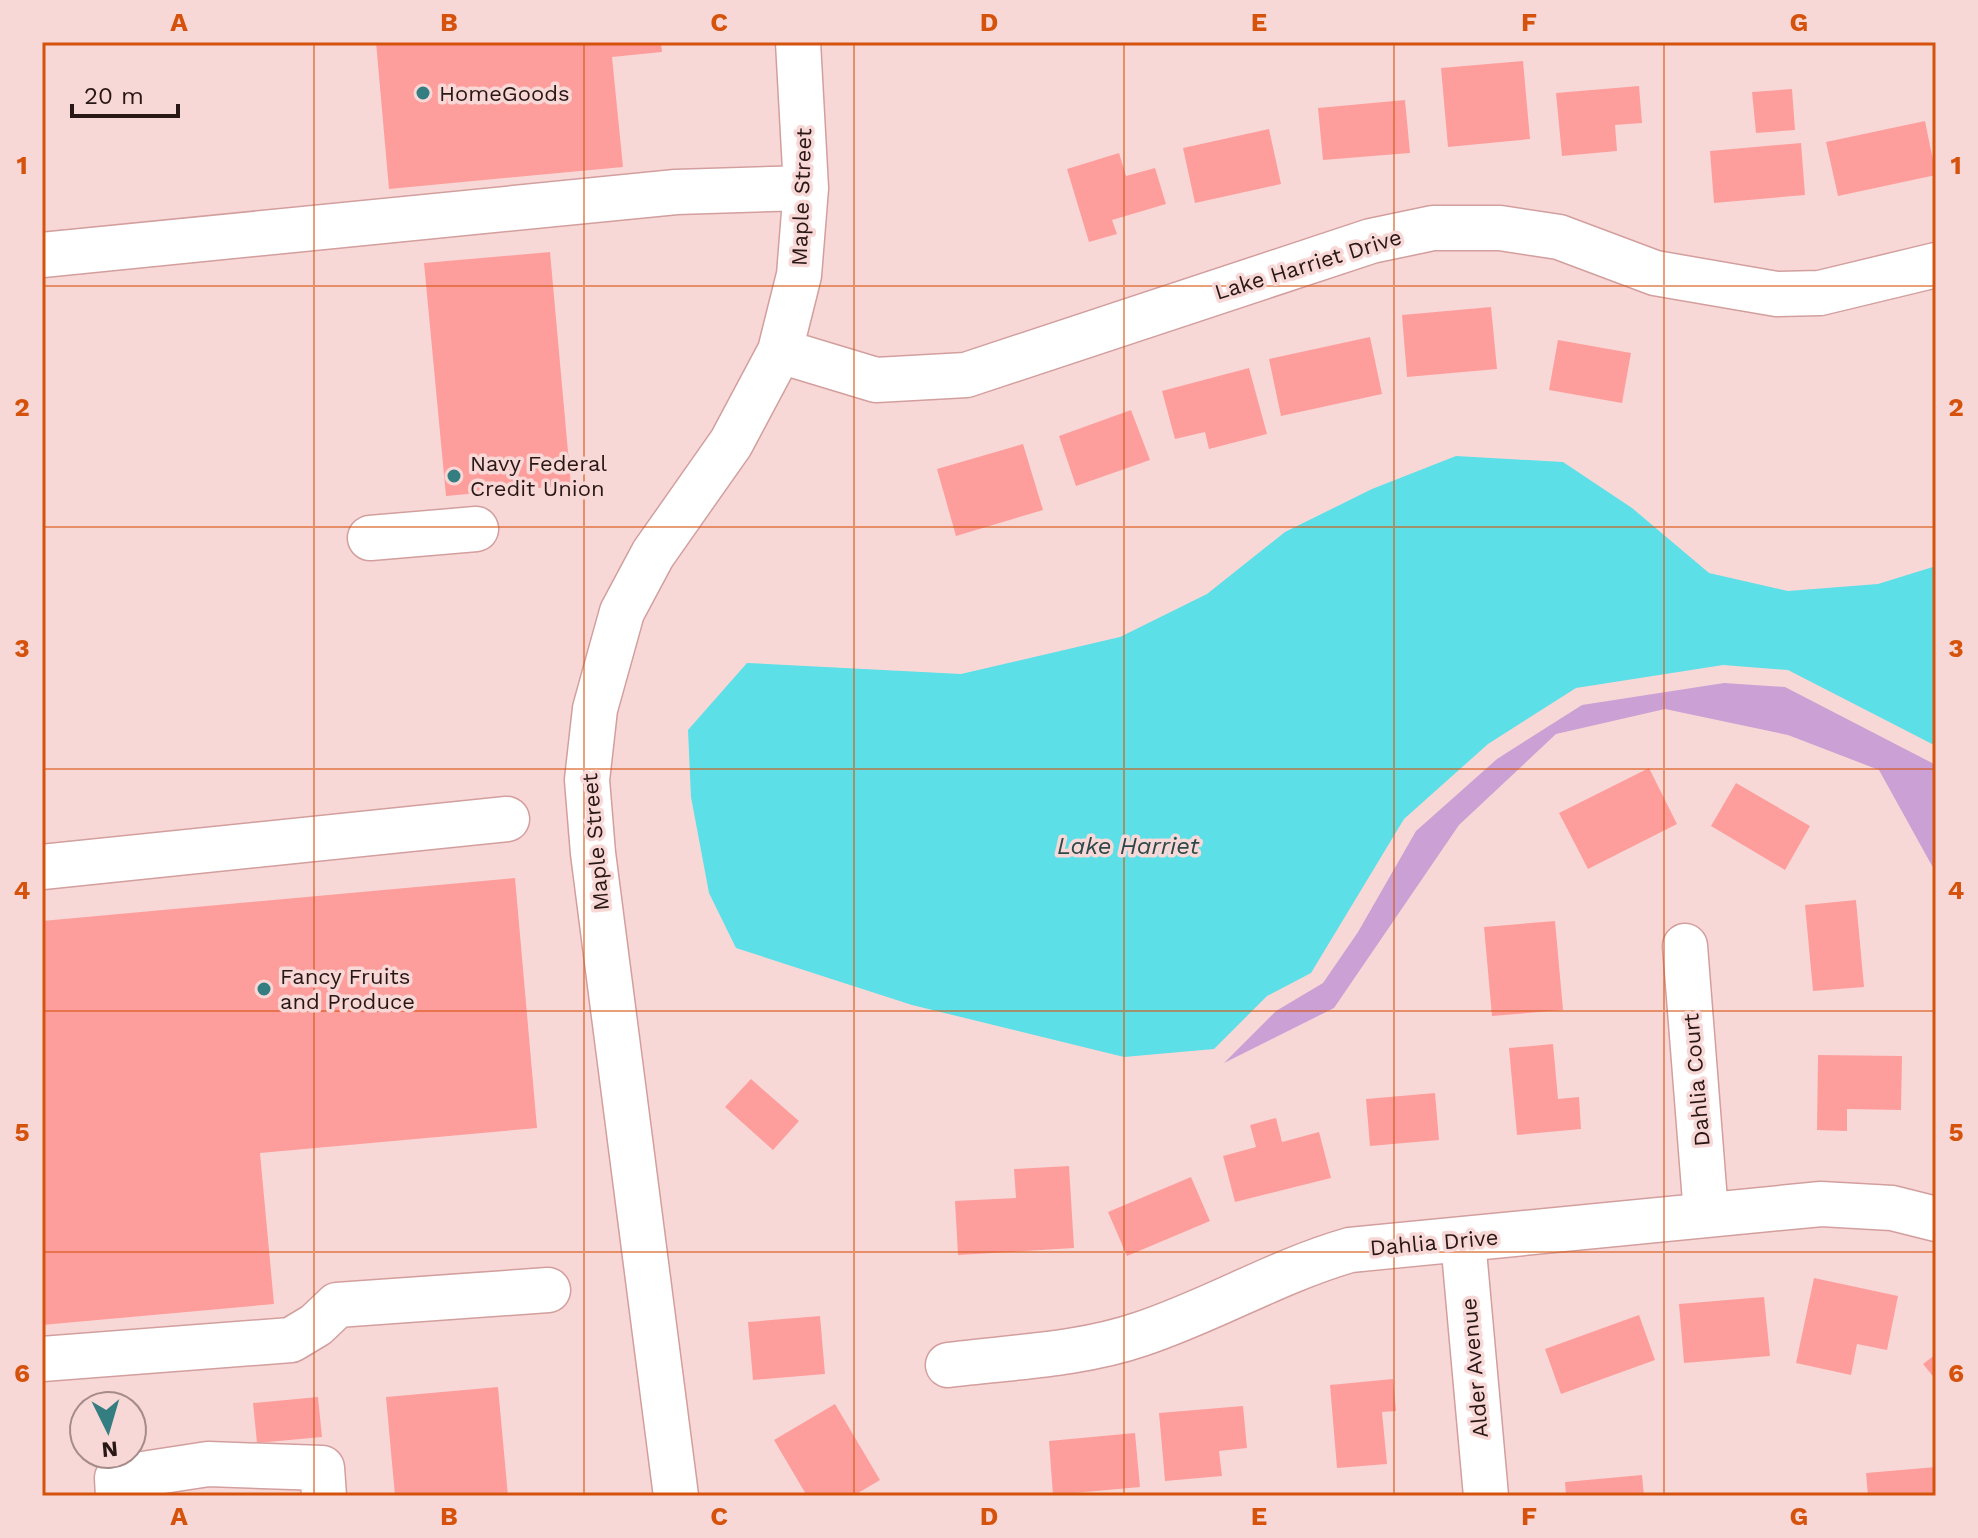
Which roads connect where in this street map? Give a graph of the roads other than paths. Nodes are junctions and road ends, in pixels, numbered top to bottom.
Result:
1 (798, 42) edge
2 (806, 188) junction
3 (42, 255) edge
4 (1936, 265) edge
5 (780, 351) junction
6 (476, 529) dead end
7 (370, 538) dead end
8 (507, 819) dead end
9 (42, 867) edge
10 (1685, 946) dead end
11 (1706, 1214) junction
12 (1936, 1219) edge
13 (1463, 1240) junction
14 (548, 1290) dead end
15 (42, 1359) edge
16 (948, 1365) dead end
17 (118, 1496) edge
18 (324, 1496) edge
19 (676, 1496) edge
20 (1486, 1496) edge

1 - 2 street, Maple Street
2 - 3 street
2 - 5 street, Maple Street
4 - 5 street, Lake Harriet Drive
5 - 19 street, Maple Street
6 - 7 street
8 - 9 street
10 - 11 street, Dahlia Court
11 - 12 street, Dahlia Drive
11 - 13 street, Dahlia Drive
13 - 16 street, Dahlia Drive
13 - 20 street, Alder Avenue
14 - 15 street
17 - 18 street

